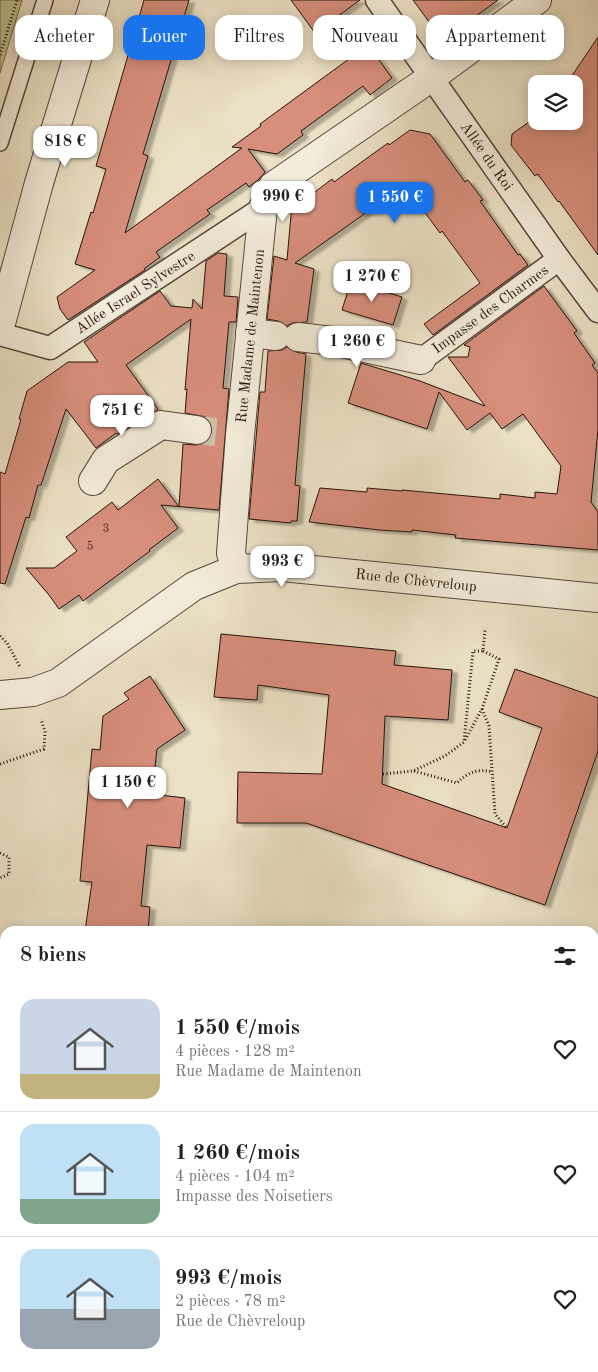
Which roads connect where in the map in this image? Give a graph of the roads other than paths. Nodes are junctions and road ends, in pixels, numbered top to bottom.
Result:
1 (45, 0) edge
2 (95, 0) edge
3 (377, 0) edge
4 (537, 0) edge
5 (432, 76) junction
6 (0, 143) edge
7 (263, 208) junction
8 (559, 258) junction
9 (598, 311) edge
10 (0, 327) edge
11 (250, 333) junction
12 (0, 334) edge
13 (421, 360) joint
14 (218, 432) junction
15 (93, 481) dead end
16 (236, 569) junction
17 (598, 598) edge
18 (0, 695) edge

1 - 6 lane
2 - 10 street
3 - 5 street, Allée du Roi
4 - 5 street, Rue Madame de Maintenon
5 - 7 street, Rue Madame de Maintenon
5 - 8 street, Allée du Roi
7 - 11 street, Rue Madame de Maintenon
7 - 12 street, Allée Israel Sylvestre
8 - 9 street, Allée du Roi
8 - 13 street, Impasse des Charmes
11 - 13 street
11 - 14 street, Rue Madame de Maintenon
14 - 15 street
14 - 16 street, Rue Madame de Maintenon
16 - 17 street, Rue de Chèvreloup
16 - 18 street, Rue de Chèvreloup

